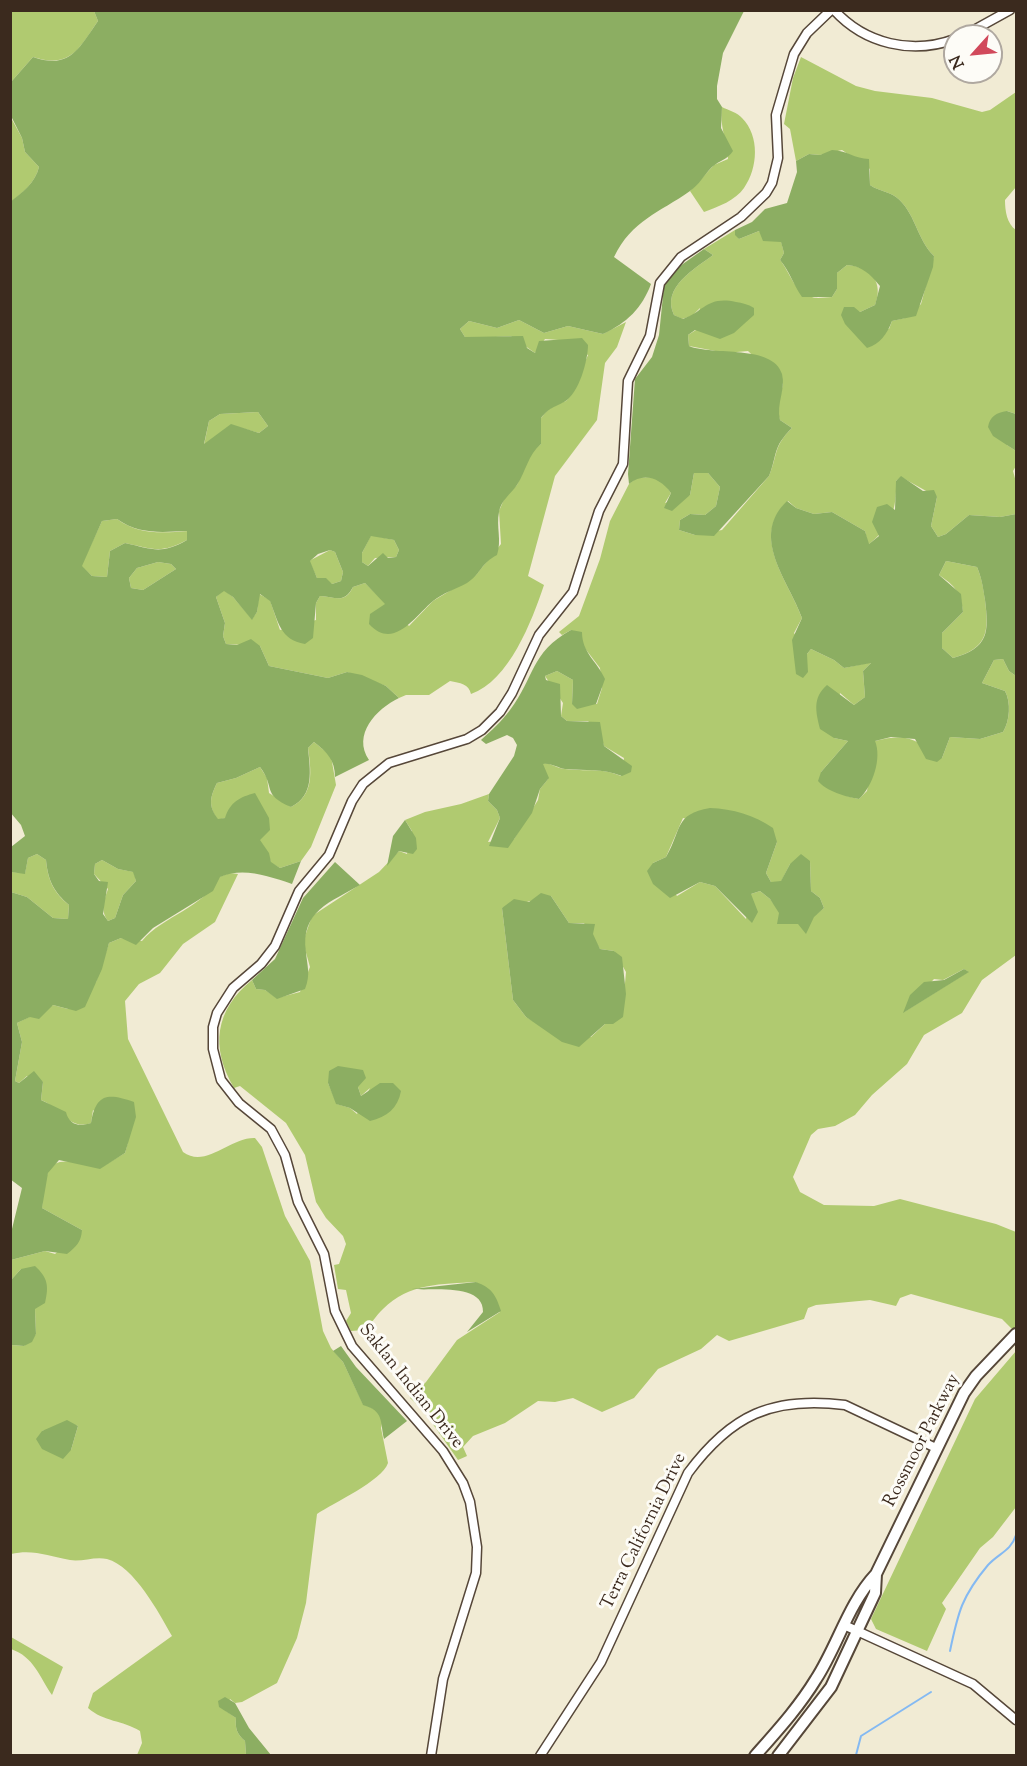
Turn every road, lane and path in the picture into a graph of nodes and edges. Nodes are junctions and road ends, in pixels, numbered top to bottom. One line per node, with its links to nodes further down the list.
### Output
1 (833, 10): 4 (street, Saklan Indian Drive); 11 (street, Saklan Indian Drive)
2 (1010, 10): 3 (street)
3 (985, 24)
4 (943, 42)
5 (1017, 1334): 6 (street, Rossmoor Parkway)
6 (936, 1448): 7 (street, Rossmoor Parkway); 12 (street, Terra California Drive)
7 (876, 1574): 8 (street, Rossmoor Parkway); 9 (street, Rossmoor Parkway)
8 (844, 1625): 9 (street); 13 (street, Rossmoor Parkway)
9 (857, 1631): 10 (street); 14 (street, Rossmoor Parkway)
10 (1017, 1720)
11 (431, 1755)
12 (540, 1755)
13 (755, 1755)
14 (778, 1755)

